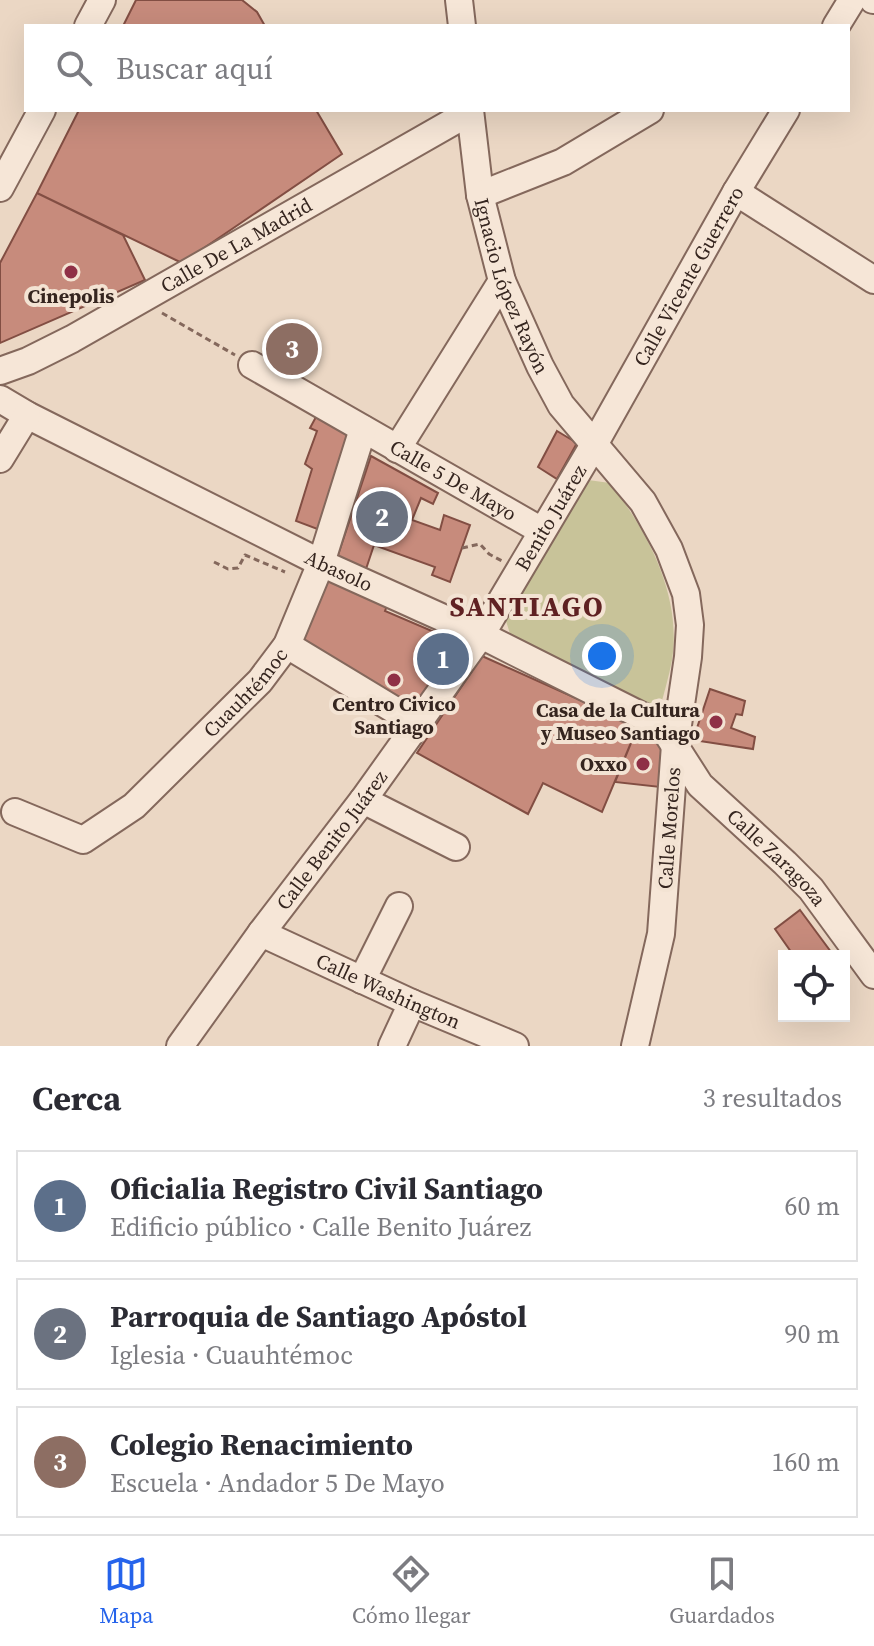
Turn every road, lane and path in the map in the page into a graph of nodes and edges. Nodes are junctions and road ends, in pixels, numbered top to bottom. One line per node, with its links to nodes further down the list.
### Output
1 (102, 0): 4 (street)
2 (459, 0): 5 (street)
3 (852, 0): 6 (street)
4 (89, 24)
5 (462, 24)
6 (837, 24)
7 (40, 112): 12 (street)
8 (468, 112): 18 (street, Calle De La Madrid)
9 (470, 112): 15 (street, Ignacio López Rayón)
10 (647, 112): 15 (street)
11 (785, 112): 14 (street, Calle Vicente Guerrero)
12 (9, 147): 13 (street)
13 (0, 188)
14 (736, 192): 16 (street); 24 (street, Calle Vicente Guerrero)
15 (480, 195): 17 (street, Ignacio López Rayón)
16 (874, 280)
17 (502, 281): 24 (street, Ignacio López Rayón); 25 (street)
18 (142, 301): 19 (path); 20 (street, Calle De La Madrid)
19 (252, 365): 23 (street, Calle 5 De Mayo)
20 (0, 371)
21 (0, 399): 22 (street, Abasolo)
22 (27, 415): 26 (street); 31 (street, Abasolo)
23 (363, 429): 25 (street, Calle 5 De Mayo); 31 (street, Cuauhtémoc)
24 (595, 443): 27 (street, Benito Juárez); 36 (street, Calle Morelos)
25 (397, 449): 27 (street, Calle 5 De Mayo)
26 (0, 459)
27 (542, 531): 33 (street, Benito Juárez)
28 (462, 548): 29 (path)
29 (489, 554)
30 (214, 562): 32 (path)
31 (321, 563): 33 (street, Abasolo); 34 (street, Cuauhtémoc)
32 (291, 574)
33 (481, 635): 35 (street, Calle Benito Juárez); 36 (street, Abasolo)
34 (287, 645): 35 (street); 38 (street, Cuauhtémoc)
35 (416, 723): 37 (street, Calle Benito Juárez)
36 (675, 745): 42 (street, Calle Zaragoza); 48 (street, Calle Morelos)
37 (363, 800): 39 (street); 41 (street, Calle Benito Juárez)
38 (15, 812)
39 (456, 847)
40 (399, 906): 43 (street)
41 (261, 933): 43 (street, Calle Washington); 45 (street, Calle Benito Juárez)
42 (874, 975)
43 (362, 980): 44 (street, Calle Washington)
44 (412, 1003): 46 (street); 47 (street, Calle Washington)
45 (180, 1046)
46 (392, 1046)
47 (515, 1046)
48 (635, 1046)

